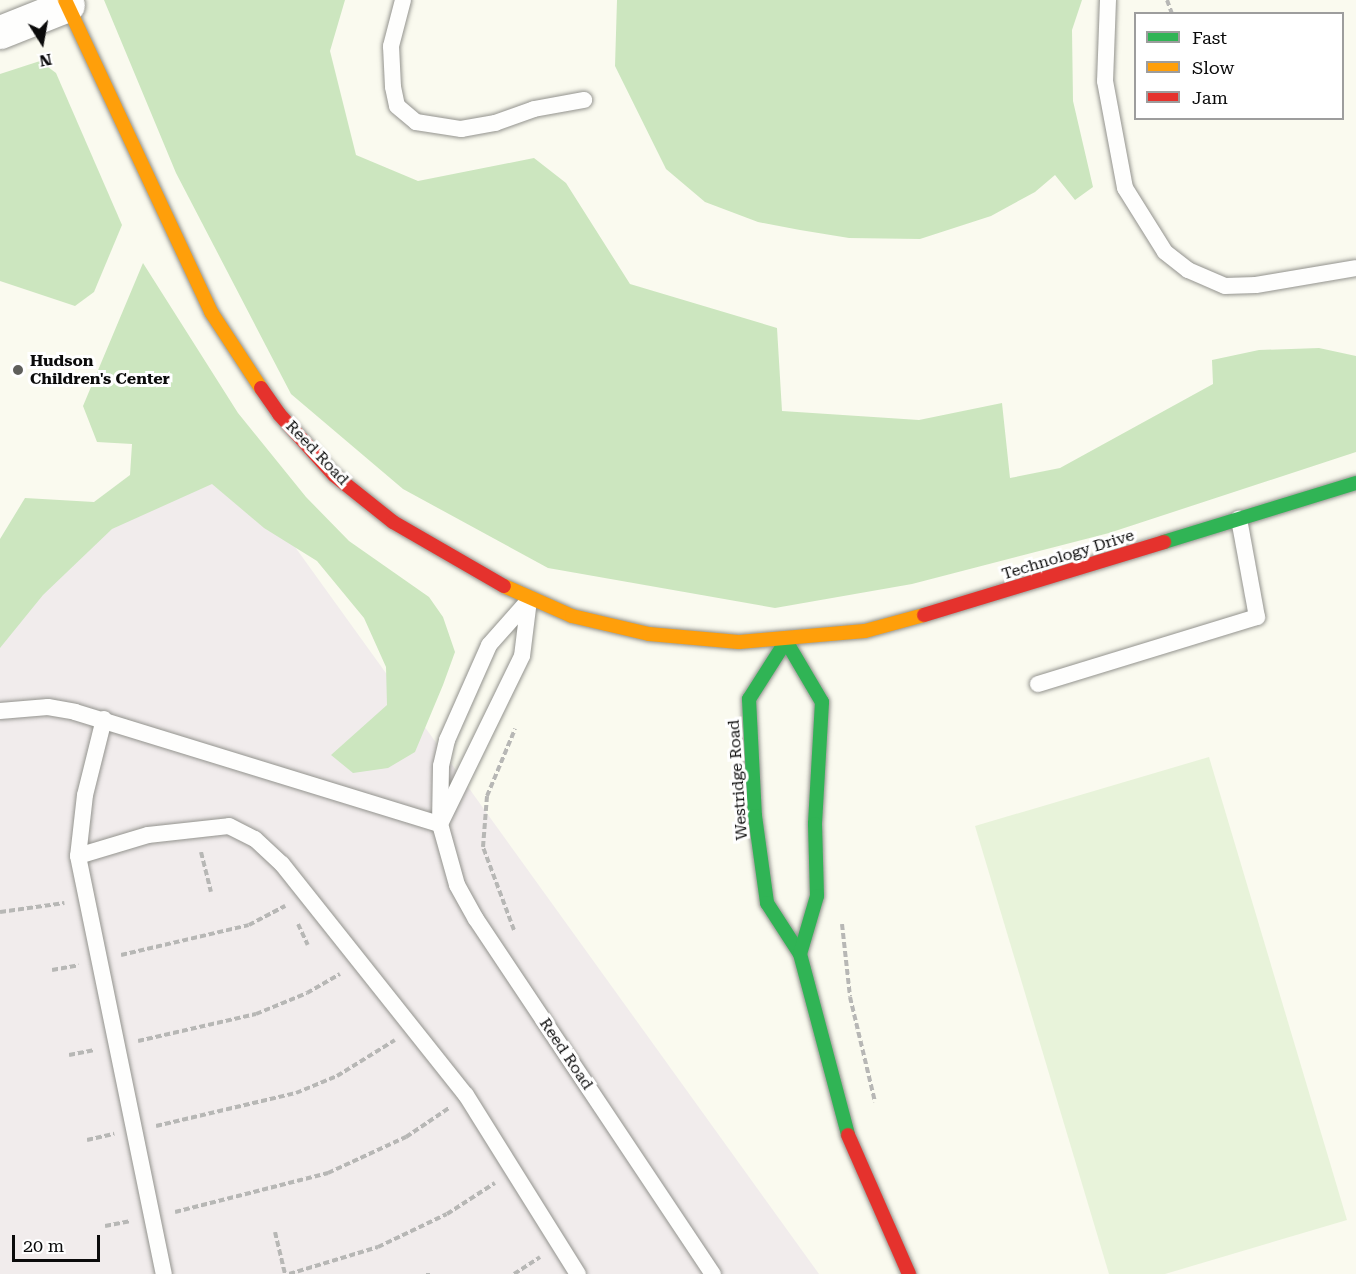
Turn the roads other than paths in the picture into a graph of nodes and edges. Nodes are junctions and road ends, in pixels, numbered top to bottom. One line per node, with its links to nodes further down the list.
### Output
1 (402, 0): 5 (lane)
2 (1108, 0): 6 (lane)
3 (66, 3): 4 (street); 9 (street, Reed Road)
4 (0, 32)
5 (584, 100)
6 (1356, 268)
7 (1356, 483): 8 (street, Technology Drive)
8 (1239, 519): 10 (street, Technology Drive); 11 (lane)
9 (529, 600): 10 (street, Reed Road); 14 (lane); 14 (lane, Reed Road)
10 (786, 641): 16 (street); 16 (street, Westridge Road)
11 (1038, 684)
12 (0, 711): 13 (lane)
13 (104, 720): 14 (lane); 15 (lane)
14 (440, 824): 19 (lane, Reed Road)
15 (78, 856): 17 (lane); 18 (lane)
16 (800, 954): 20 (street, Westridge Road)
17 (164, 1274)
18 (578, 1274)
19 (713, 1274)
20 (909, 1274)

